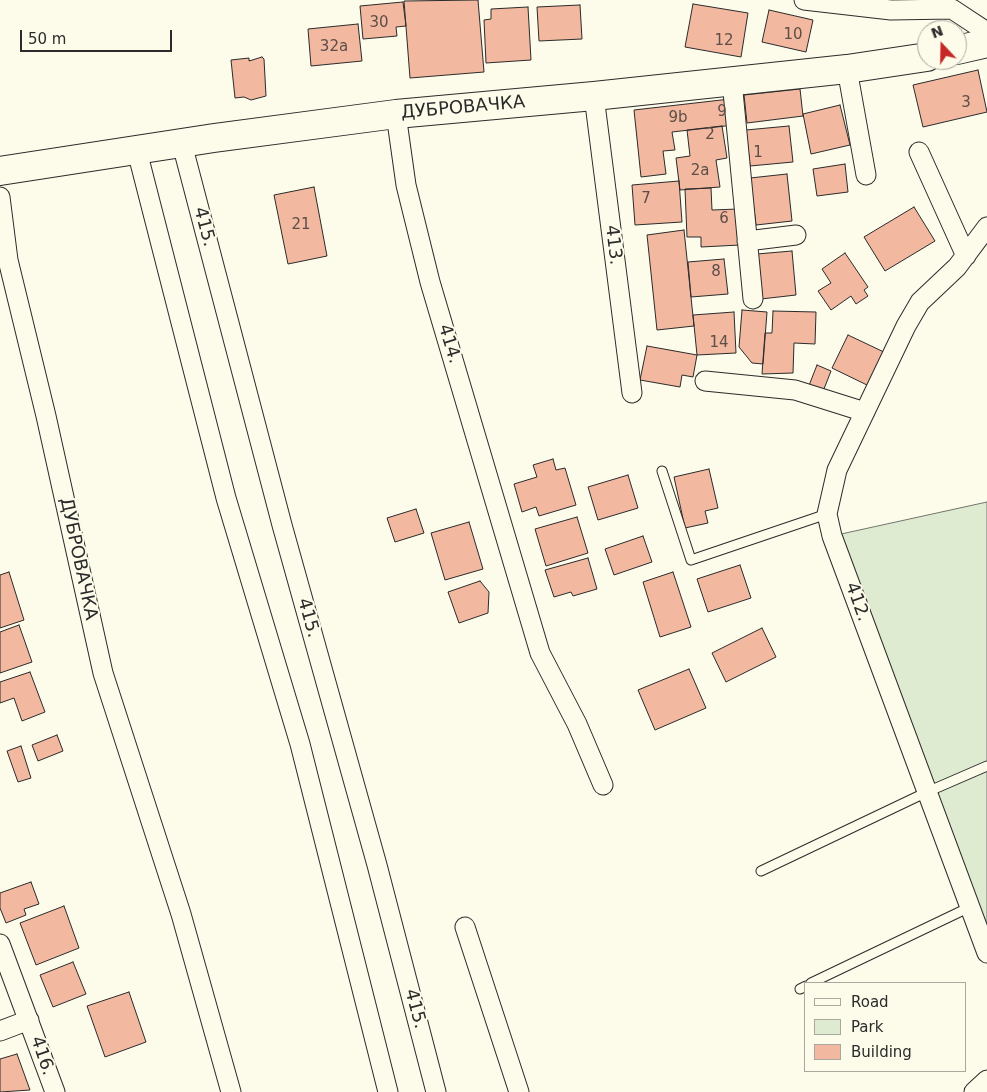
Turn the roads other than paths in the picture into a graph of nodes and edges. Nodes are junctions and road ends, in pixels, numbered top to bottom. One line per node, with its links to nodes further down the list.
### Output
1 (804, 0): 2 (street)
2 (987, 32)
3 (987, 43): 4 (main road)
4 (967, 48)
5 (917, 58): 6 (main road, ДУБРОВАЧКА)
6 (847, 69): 7 (main road, ДУБРОВАЧКА); 14 (street)
7 (732, 81): 8 (main road, ДУБРОВАЧКА); 18 (street)
8 (594, 96): 9 (main road, ДУБРОВАЧКА); 22 (street, 413.)
9 (396, 114): 10 (main road, ДУБРОВАЧКА); 27 (street, 414.)
10 (182, 144): 11 (main road, ДУБРОВАЧКА); 41 (street, 415.)
11 (137, 150): 13 (main road, ДУБРОВАЧКА); 40 (street)
12 (919, 152): 19 (street)
13 (0, 171)
14 (866, 175)
15 (0, 197): 39 (street, ДУБРОВАЧКА)
16 (987, 227): 19 (street, 412.)
17 (796, 235): 18 (street)
18 (747, 241): 20 (street)
19 (966, 256): 23 (street, 412.)
20 (753, 299)
21 (705, 381): 23 (street)
22 (632, 393)
23 (865, 412): 25 (street, 412.)
24 (662, 472): 25 (lane)
25 (827, 514): 28 (street, 412.)
26 (987, 766): 28 (lane)
27 (603, 785)
28 (927, 792): 29 (lane); 30 (street, 412.)
29 (761, 871)
30 (971, 907): 33 (street, 412.); 34 (lane)
31 (465, 927): 42 (street)
32 (0, 944): 35 (street, 416.)
33 (987, 953)
34 (814, 982)
35 (29, 1020): 36 (street, 416.); 38 (street, 416.)
36 (0, 1031)
37 (987, 1080): 43 (street)
38 (55, 1092)
39 (231, 1092)
40 (388, 1092)
41 (436, 1092)
42 (519, 1092)
43 (974, 1092)

